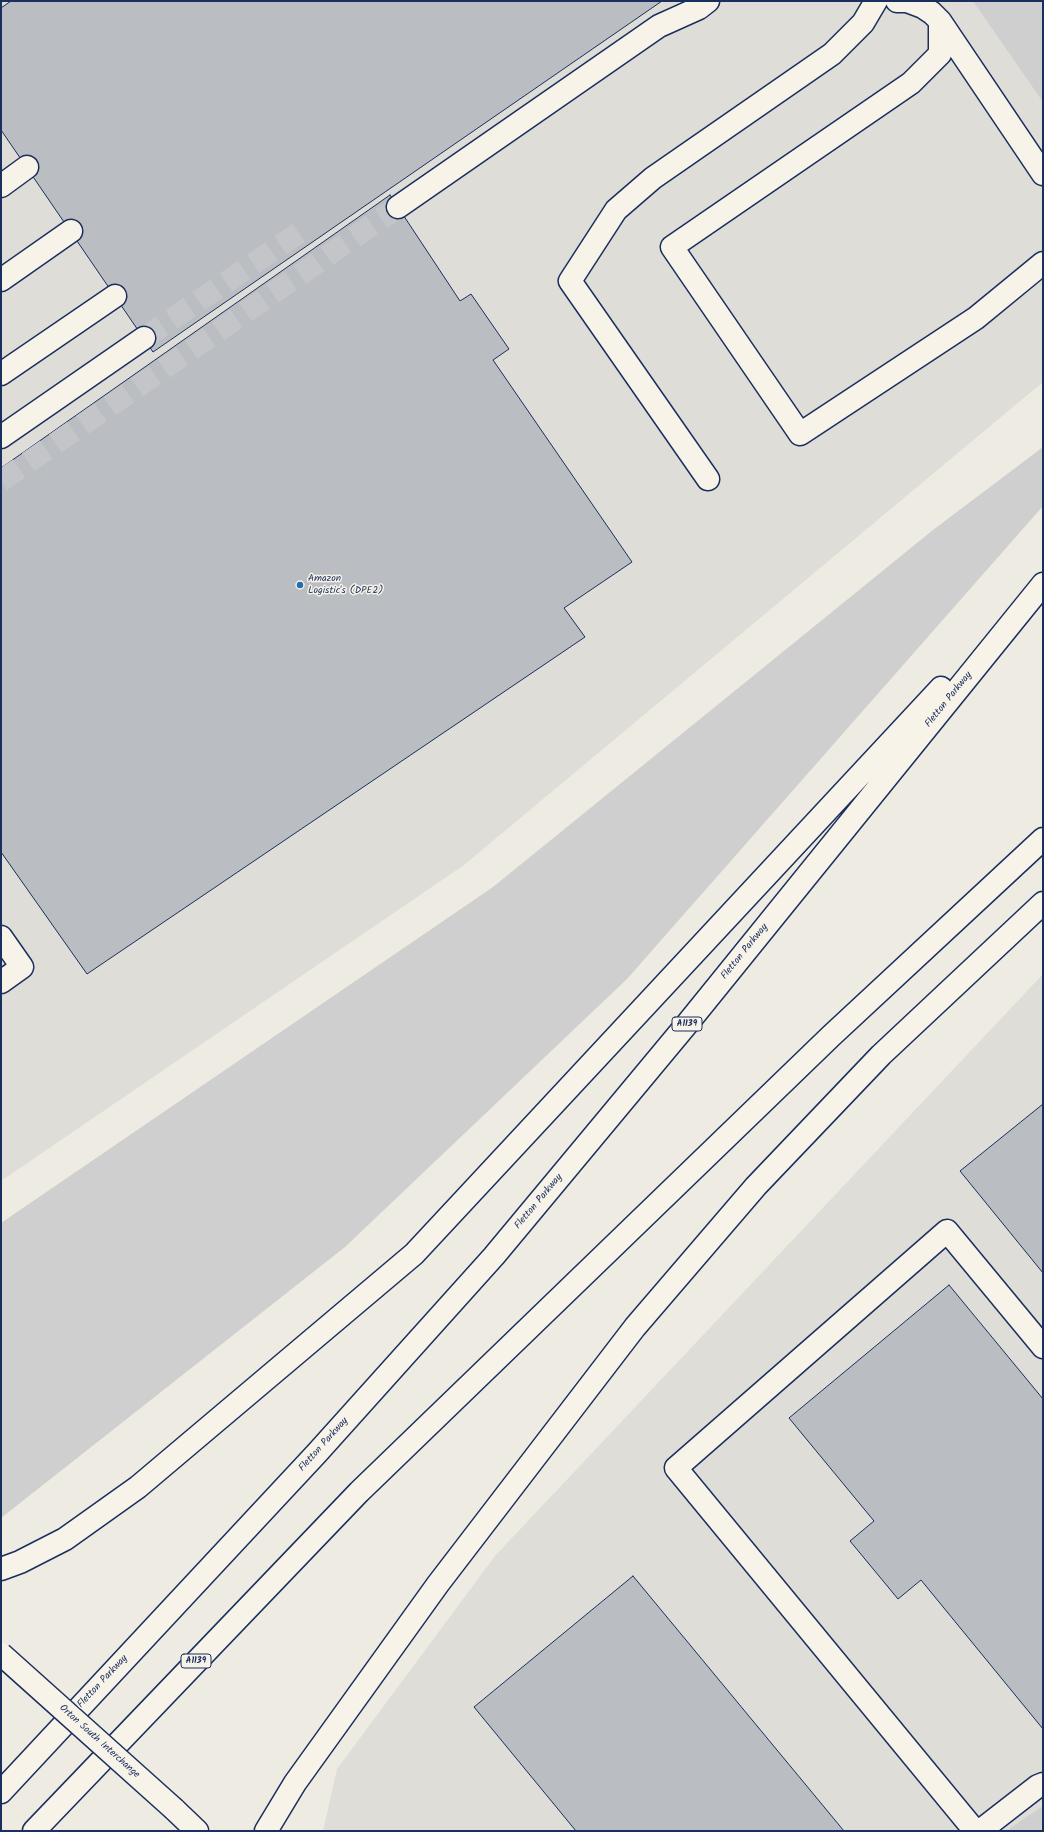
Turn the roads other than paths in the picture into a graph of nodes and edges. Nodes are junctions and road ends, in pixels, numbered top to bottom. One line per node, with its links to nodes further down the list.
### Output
1 (708, 1): 8 (main road)
2 (876, 1): 16 (main road)
3 (897, 1): 4 (main road)
4 (940, 21): 6 (main road); 10 (main road)
5 (27, 167): 7 (main road)
6 (1043, 174)
7 (1, 186)
8 (398, 207)
9 (71, 231): 11 (main road)
10 (1043, 263)
11 (1, 280)
12 (115, 296): 14 (main road)
13 (144, 338): 15 (main road)
14 (1, 374)
15 (1, 437)
16 (708, 480)
17 (1043, 579): 24 (main road)
18 (1043, 584): 27 (main road, Fletton Parkway / A1139)
19 (1043, 839): 28 (main road, A1139)
20 (1043, 903): 30 (main road)
21 (1, 937): 22 (main road)
22 (1, 982)
23 (1043, 1347): 31 (main road)
24 (1, 1569)
25 (1, 1654): 29 (main road, Orton South Interchange, bridge)
26 (1043, 1784): 32 (main road)
27 (1, 1792)
28 (34, 1831)
29 (197, 1831)
30 (266, 1831)
31 (975, 1831)
32 (980, 1831)

